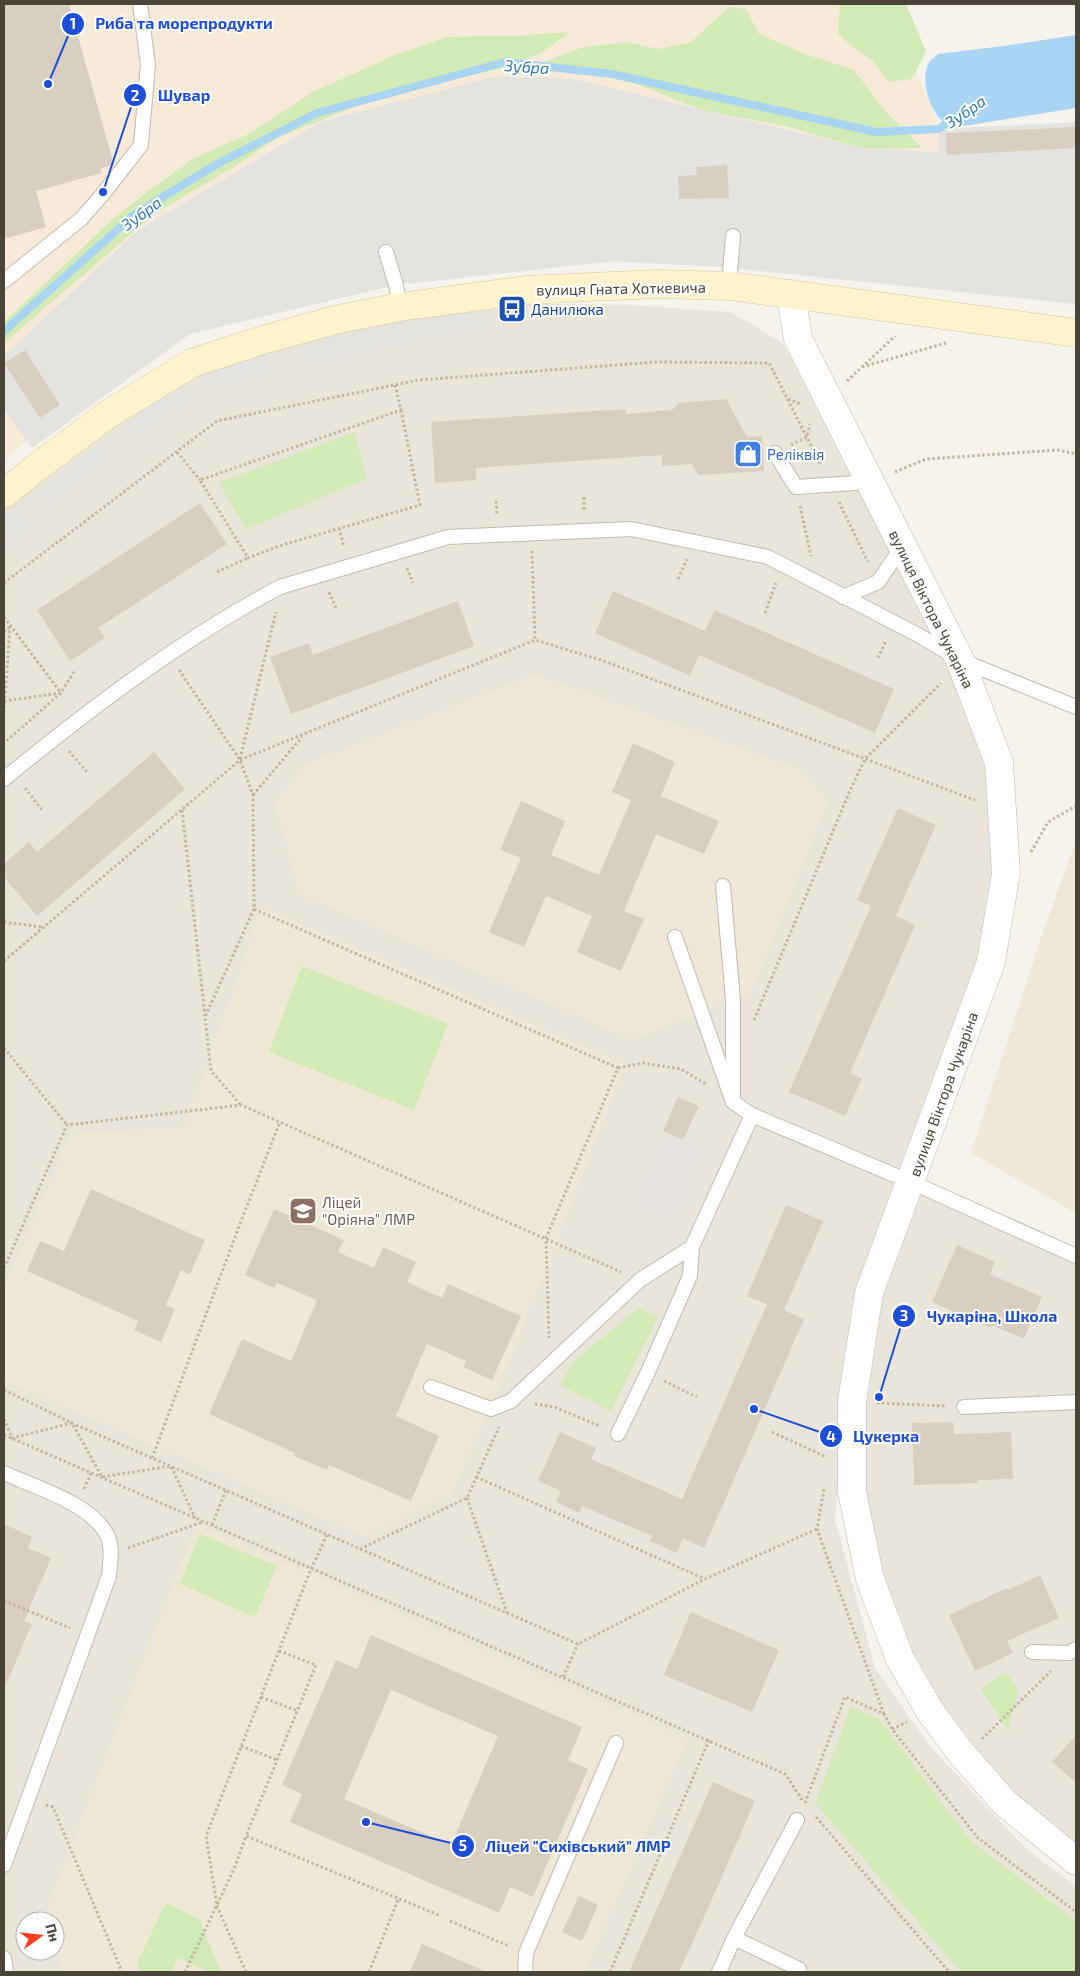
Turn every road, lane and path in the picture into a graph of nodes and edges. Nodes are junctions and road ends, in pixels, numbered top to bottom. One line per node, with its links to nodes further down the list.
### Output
1 (140, 4): 4 (lane)
2 (733, 236): 5 (lane)
3 (386, 252): 7 (lane)
4 (4, 281)
5 (729, 286): 6 (street, вулиця Гната Хоткевича); 7 (street, вулиця Гната Хоткевича)
6 (791, 294): 8 (street, вулиця Гната Хоткевича); 23 (street, вулиця Віктора Чукаріна)
7 (400, 307): 25 (street, вулиця Гната Хоткевича)
8 (1076, 332)
9 (897, 334): 12 (path)
10 (955, 340): 12 (path)
11 (769, 363): 13 (path)
12 (862, 367): 14 (path)
13 (396, 385): 17 (path); 19 (path)
14 (842, 385)
15 (788, 398): 16 (path)
16 (805, 406)
17 (401, 410): 22 (path); 30 (path)
18 (812, 418): 20 (path)
19 (177, 451): 22 (path); 41 (path)
20 (775, 453): 24 (lane)
21 (1076, 454): 23 (path)
22 (200, 480): 35 (path)
23 (870, 482): 24 (lane); 32 (street, вулиця Віктора Чукаріна)
24 (796, 487): 36 (path)
25 (4, 494)
26 (584, 497): 28 (path)
27 (496, 501): 29 (path)
28 (584, 517)
29 (497, 521)
30 (339, 528): 33 (path); 35 (path)
31 (532, 546): 52 (path)
32 (902, 547): 44 (lane); 54 (street, вулиця Віктора Чукаріна)
33 (346, 552)
34 (689, 555): 40 (path)
35 (248, 558): 38 (path)
36 (806, 559)
37 (405, 562): 42 (path)
38 (217, 572)
39 (778, 578): 47 (path)
40 (678, 579)
41 (4, 583)
42 (413, 583)
43 (326, 586): 45 (path)
44 (843, 597): 54 (lane); 68 (lane)
45 (336, 608)
46 (277, 609): 66 (path)
47 (765, 613)
48 (4, 617): 49 (path)
49 (10, 626): 50 (path); 58 (path); 59 (path)
50 (4, 632)
51 (888, 635): 53 (path)
52 (534, 640): 62 (path); 65 (path)
53 (878, 658)
54 (960, 660): 60 (lane); 91 (street, вулиця Віктора Чукаріна)
55 (175, 666): 66 (path)
56 (75, 670): 58 (path)
57 (942, 683): 65 (path)
58 (61, 693): 59 (path); 63 (path)
59 (4, 701): 61 (path)
60 (1076, 707)
61 (4, 713)
62 (304, 735): 66 (path); 70 (path)
63 (4, 743)
64 (67, 749): 67 (path)
65 (865, 759): 71 (path); 83 (path)
66 (240, 760): 70 (path); 74 (path)
67 (87, 772)
68 (4, 780)
69 (23, 785): 73 (path)
70 (253, 796): 77 (path)
71 (982, 803)
72 (1076, 806): 75 (path)
73 (42, 810)
74 (182, 810): 79 (path); 82 (path)
75 (1029, 857)
76 (723, 886): 83 (lane)
77 (254, 909): 82 (path); 85 (path)
78 (4, 922): 79 (path)
79 (43, 928): 81 (path)
80 (675, 937): 86 (lane)
81 (4, 961)
82 (205, 1017): 87 (path)
83 (733, 1040): 86 (lane)
84 (4, 1048): 90 (path)
85 (618, 1068): 86 (path); 92 (path)
86 (733, 1102): 88 (lane)
87 (242, 1105): 89 (path); 90 (path)
88 (752, 1115): 91 (lane); 93 (lane)
89 (280, 1122): 92 (path); 112 (path)
90 (67, 1125): 95 (path)
91 (911, 1182): 94 (lane); 148 (street, вулиця Віктора Чукаріна)
92 (546, 1238): 96 (path); 97 (path)
93 (692, 1247): 96 (lane); 98 (lane)
94 (1076, 1256)
95 (4, 1268)
96 (640, 1280): 97 (lane)
97 (550, 1364): 102 (lane)
98 (647, 1374): 101 (path); 109 (lane)
99 (431, 1387): 102 (lane)
100 (4, 1390): 107 (path)
101 (697, 1397)
102 (511, 1401): 109 (path); 117 (path)
103 (1076, 1402): 105 (lane)
104 (869, 1403): 105 (path)
105 (964, 1407)
106 (4, 1419): 111 (path)
107 (72, 1423): 111 (path); 112 (path); 116 (path)
108 (772, 1432): 113 (path)
109 (618, 1434)
110 (4, 1435): 111 (path)
111 (12, 1438): 116 (path)
112 (152, 1458): 114 (path)
113 (829, 1458)
114 (171, 1466): 116 (path); 118 (path); 120 (path)
115 (4, 1473): 126 (lane)
116 (102, 1477): 120 (path)
117 (476, 1477): 119 (path); 128 (path)
118 (226, 1490): 122 (path); 124 (path)
119 (467, 1498): 125 (path); 130 (path)
120 (195, 1518): 121 (path)
121 (204, 1522): 122 (path); 126 (path)
122 (212, 1525): 127 (path)
123 (817, 1529): 128 (path)
124 (327, 1535): 125 (path); 127 (path)
125 (360, 1549): 130 (path)
126 (111, 1554): 131 (lane)
127 (311, 1569): 133 (path); 136 (path)
128 (706, 1579): 132 (path)
129 (4, 1601): 131 (path)
130 (507, 1613): 132 (path)
131 (88, 1635): 149 (lane)
132 (578, 1644): 136 (path)
133 (279, 1650): 137 (path); 138 (path)
134 (1072, 1651): 135 (lane); 141 (path)
135 (1032, 1652)
136 (563, 1677): 139 (path)
137 (261, 1697): 138 (path); 142 (path)
138 (298, 1711): 143 (path)
139 (709, 1740): 152 (path); 165 (path)
140 (616, 1743): 156 (lane)
141 (977, 1744)
142 (241, 1746): 143 (path); 151 (path)
143 (277, 1760): 147 (path)
144 (53, 1807): 160 (path)
145 (811, 1811): 167 (path)
146 (797, 1820): 155 (lane)
147 (246, 1836): 150 (path); 151 (path)
148 (1076, 1861)
149 (4, 1865)
150 (398, 1900): 153 (path); 163 (path)
151 (217, 1906): 161 (path); 162 (path)
152 (1076, 1912)
153 (441, 1916)
154 (450, 1921): 156 (path)
155 (734, 1938): 158 (lane); 166 (lane)
156 (526, 1953): 164 (lane)
157 (4, 1958): 159 (lane)
158 (801, 1971)
159 (6, 1972)
160 (122, 1972)
161 (184, 1972)
162 (246, 1972)
163 (369, 1972)
164 (525, 1972)
165 (610, 1972)
166 (719, 1972)
167 (949, 1972)

